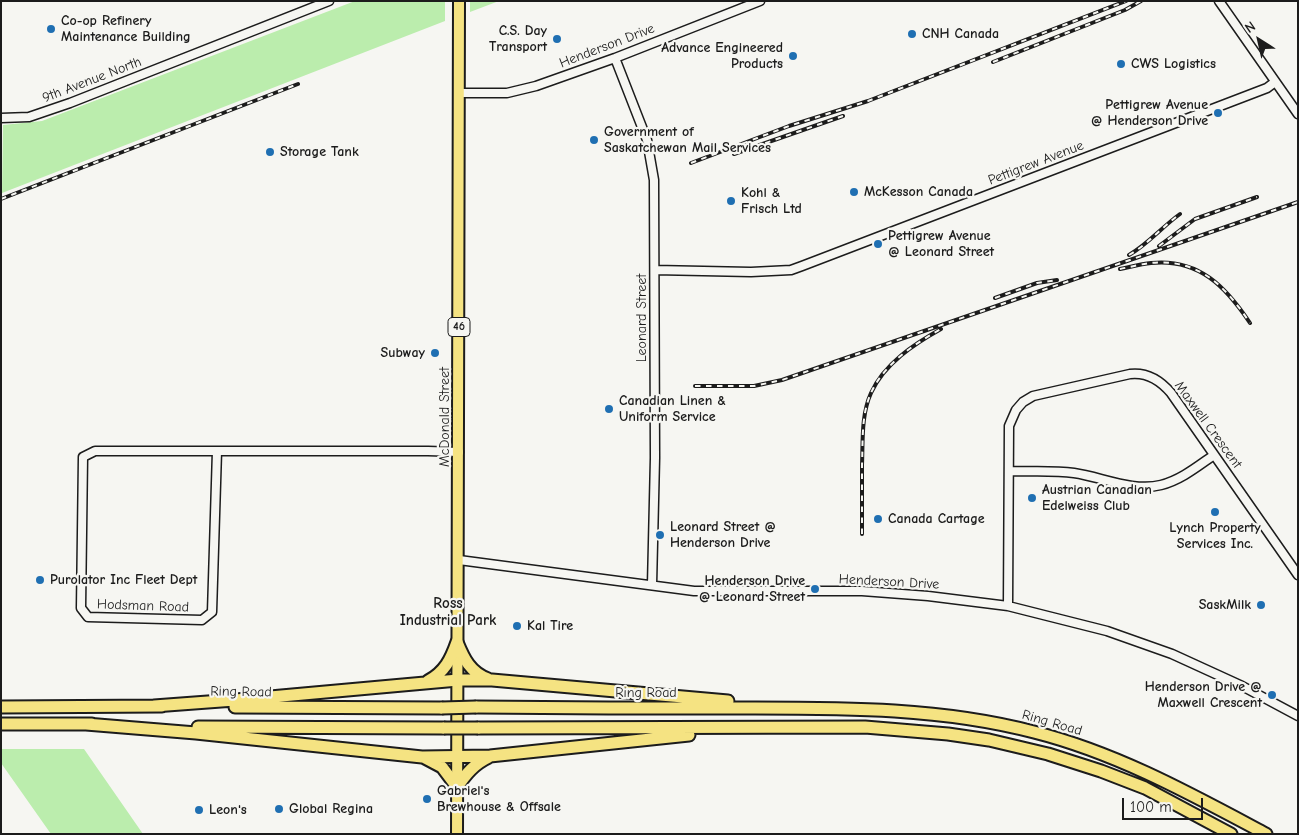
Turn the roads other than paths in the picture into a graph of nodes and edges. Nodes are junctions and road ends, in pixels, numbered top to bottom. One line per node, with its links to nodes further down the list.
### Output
1 (329, 1): 9 (street, 9th Avenue North)
2 (459, 1): 7 (main road, McDonald Street / 46)
3 (760, 1): 5 (street, Henderson Drive)
4 (1218, 1): 6 (street)
5 (615, 58): 7 (street, Henderson Drive); 10 (street, Leonard Street)
6 (1275, 82): 8 (street); 10 (street, Pettigrew Avenue)
7 (459, 93): 12 (main road, McDonald Street / 46)
8 (1298, 114)
9 (1, 118)
10 (655, 270): 17 (street, Leonard Street)
11 (216, 451): 11 (street, Hodsman Road); 12 (street, Hodsman Road)
12 (459, 452): 15 (main road, McDonald Street / 46)
13 (1214, 454): 14 (street); 14 (street, Maxwell Crescent); 16 (street, Maxwell Crescent)
14 (1009, 471): 18 (street, Maxwell Crescent)
15 (459, 560): 17 (street, Henderson Drive); 19 (main road, McDonald Street / 46)
16 (1298, 575)
17 (652, 585): 18 (street, Henderson Drive)
18 (1008, 606): 26 (street, Henderson Drive)
19 (457, 642): 20 (main road, McDonald Street / 46); 21 (highway); 22 (highway)
20 (458, 680): 21 (highway); 22 (highway); 30 (main road, McDonald Street / 46)
21 (492, 680): 25 (highway)
22 (425, 682): 23 (highway)
23 (154, 706): 24 (highway, Ring Road); 25 (highway, Ring Road, bridge)
24 (1, 707)
25 (837, 708): 36 (highway, Ring Road)
26 (1297, 714)
27 (1, 724): 28 (highway)
28 (86, 724): 29 (highway, bridge); 32 (highway)
29 (769, 728): 31 (highway); 35 (highway)
30 (457, 756): 31 (highway); 32 (highway); 33 (main road, McDonald Street)
31 (490, 756): 33 (highway)
32 (422, 757): 33 (highway)
33 (457, 787): 34 (main road, McDonald Street)
34 (457, 834)
35 (1232, 834)
36 (1266, 834)

